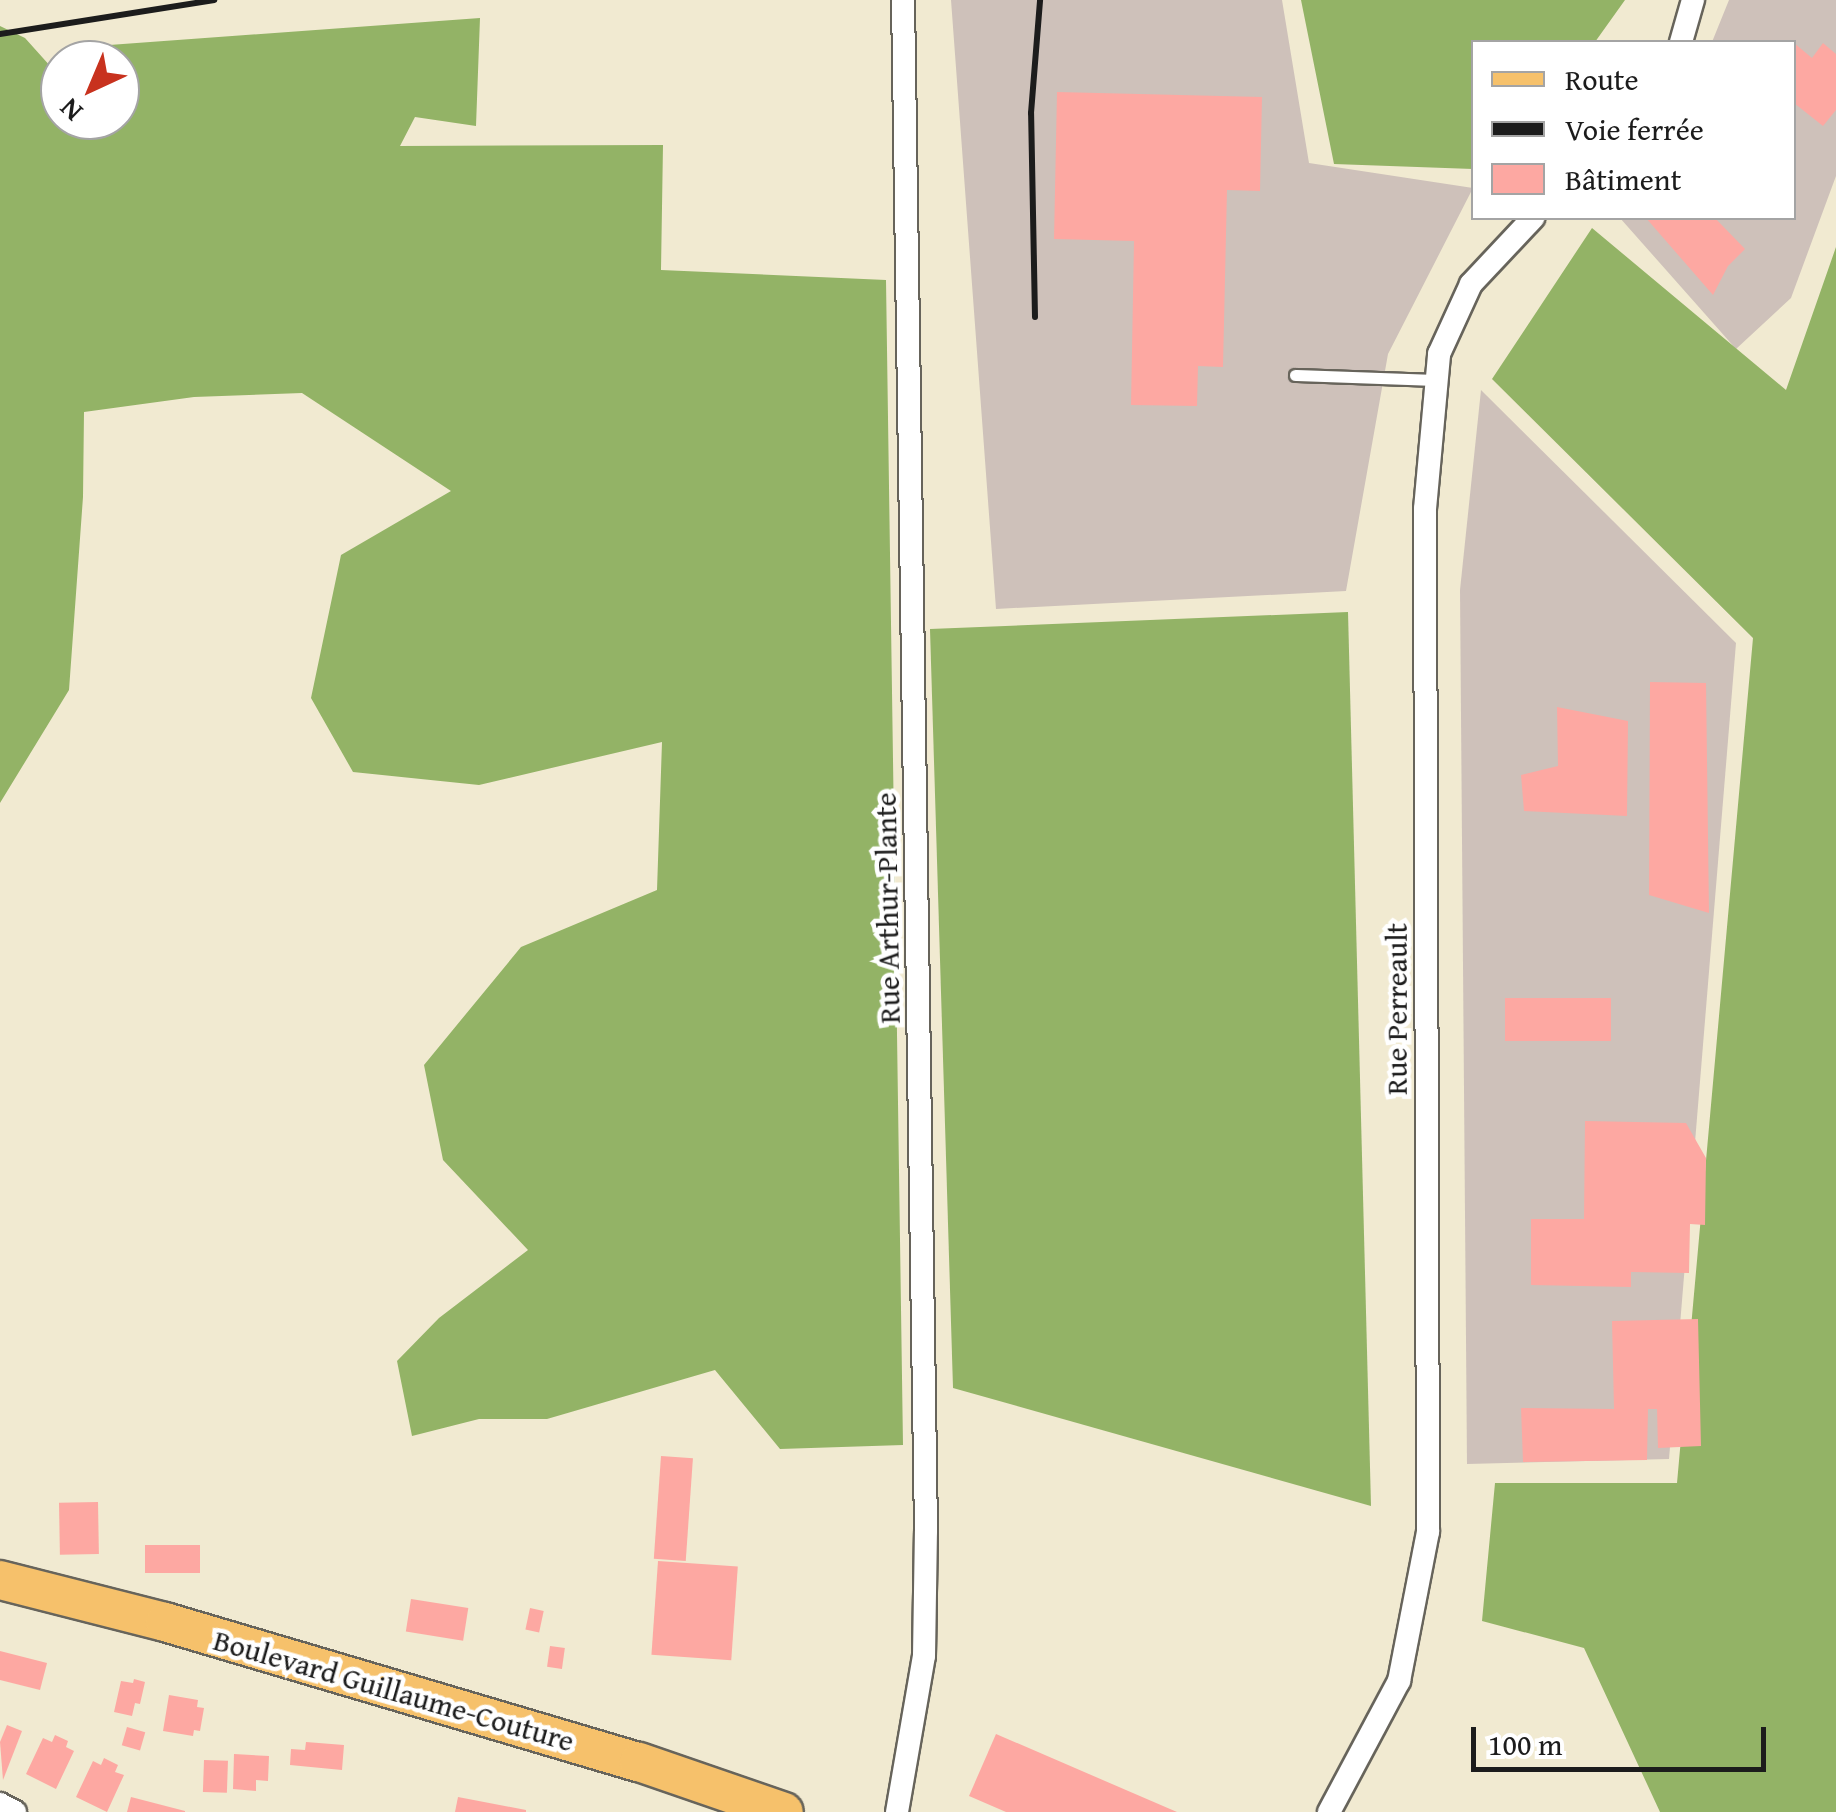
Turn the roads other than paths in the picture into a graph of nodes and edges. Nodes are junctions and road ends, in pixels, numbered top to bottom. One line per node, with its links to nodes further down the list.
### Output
1 (904, 0): 11 (street, Rue Arthur-Plante)
2 (1693, 0): 3 (street)
3 (1681, 40)
4 (1531, 220): 6 (street, Rue Perreault)
5 (1296, 375): 6 (lane)
6 (1437, 380): 12 (street, Rue Perreault)
7 (0, 1580): 10 (main road, Boulevard Guillaume-Couture)
8 (0, 1804): 9 (street)
9 (15, 1812)
10 (784, 1812)
11 (897, 1812)
12 (1328, 1812)

